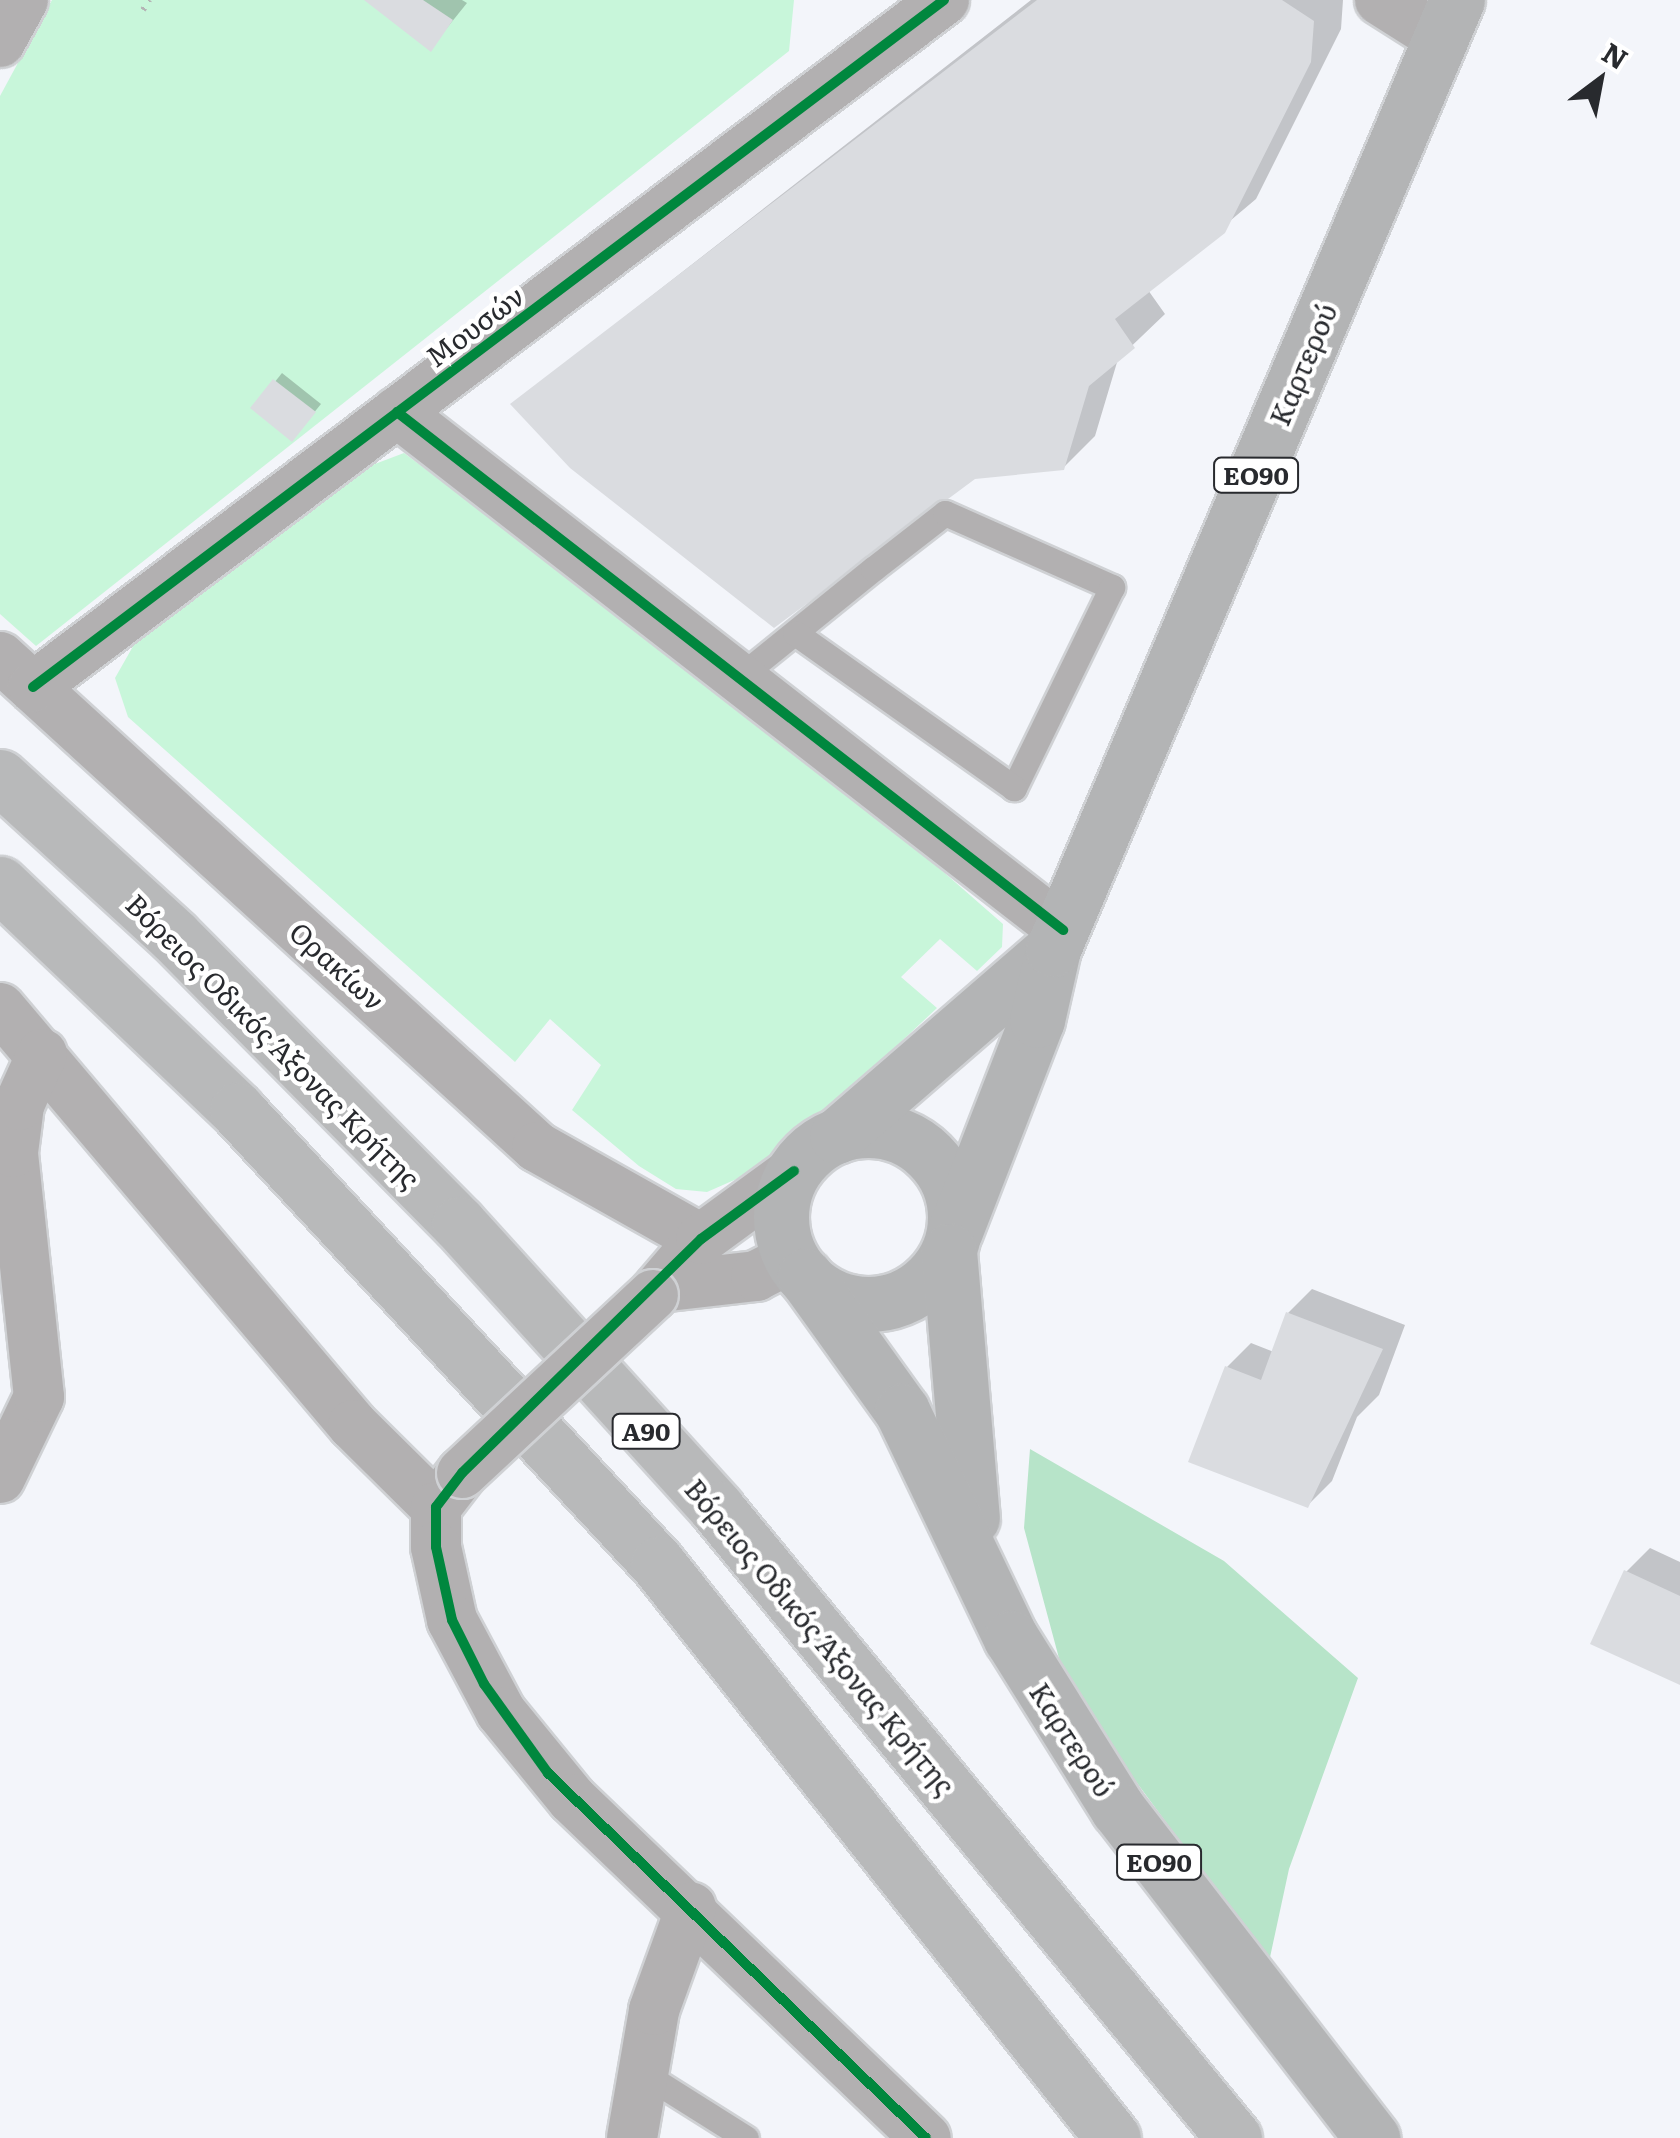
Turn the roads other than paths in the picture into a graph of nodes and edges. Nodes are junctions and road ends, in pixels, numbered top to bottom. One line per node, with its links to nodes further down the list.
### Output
1 (22, 0): 5 (street)
2 (944, 0): 6 (street, Μουσών)
3 (1380, 0): 4 (street)
4 (1449, 19): 12 (main road, Καρτερού / ΕΟ90)
5 (0, 42)
6 (398, 412): 8 (street, Μουσών); 9 (street)
7 (795, 633): 7 (lane); 9 (lane)
8 (16, 672): 17 (street, Ορακίων)
9 (738, 679): 12 (street)
10 (0, 776): 30 (highway, Βόρειος Οδικός Άξονας Κρήτης / Α90)
11 (0, 884): 29 (highway)
12 (1058, 939): 15 (main road, Καρτερού / ΕΟ90); 18 (main road, Καρτερού / ΕΟ90)
13 (0, 1008): 14 (street)
14 (42, 1054): 21 (street); 22 (street)
15 (837, 1136): 16 (main road, ΕΟ90); 18 (main road, ΕΟ90)
16 (794, 1171): 17 (street); 19 (main road, ΕΟ90)
17 (701, 1240): 20 (street)
18 (952, 1241): 19 (main road, ΕΟ90); 23 (main road, Καρτερού / ΕΟ90)
19 (798, 1267): 20 (street); 23 (main road, Καρτερού / ΕΟ90)
20 (657, 1291): 22 (street, bridge)
21 (0, 1478)
22 (448, 1490): 24 (street)
23 (976, 1566): 31 (main road, Καρτερού / ΕΟ90)
24 (691, 1908): 25 (street); 28 (street)
25 (640, 2072): 26 (street); 27 (lane)
26 (632, 2138)
27 (746, 2138)
28 (926, 2138)
29 (1114, 2138)
30 (1234, 2138)
31 (1372, 2138)

